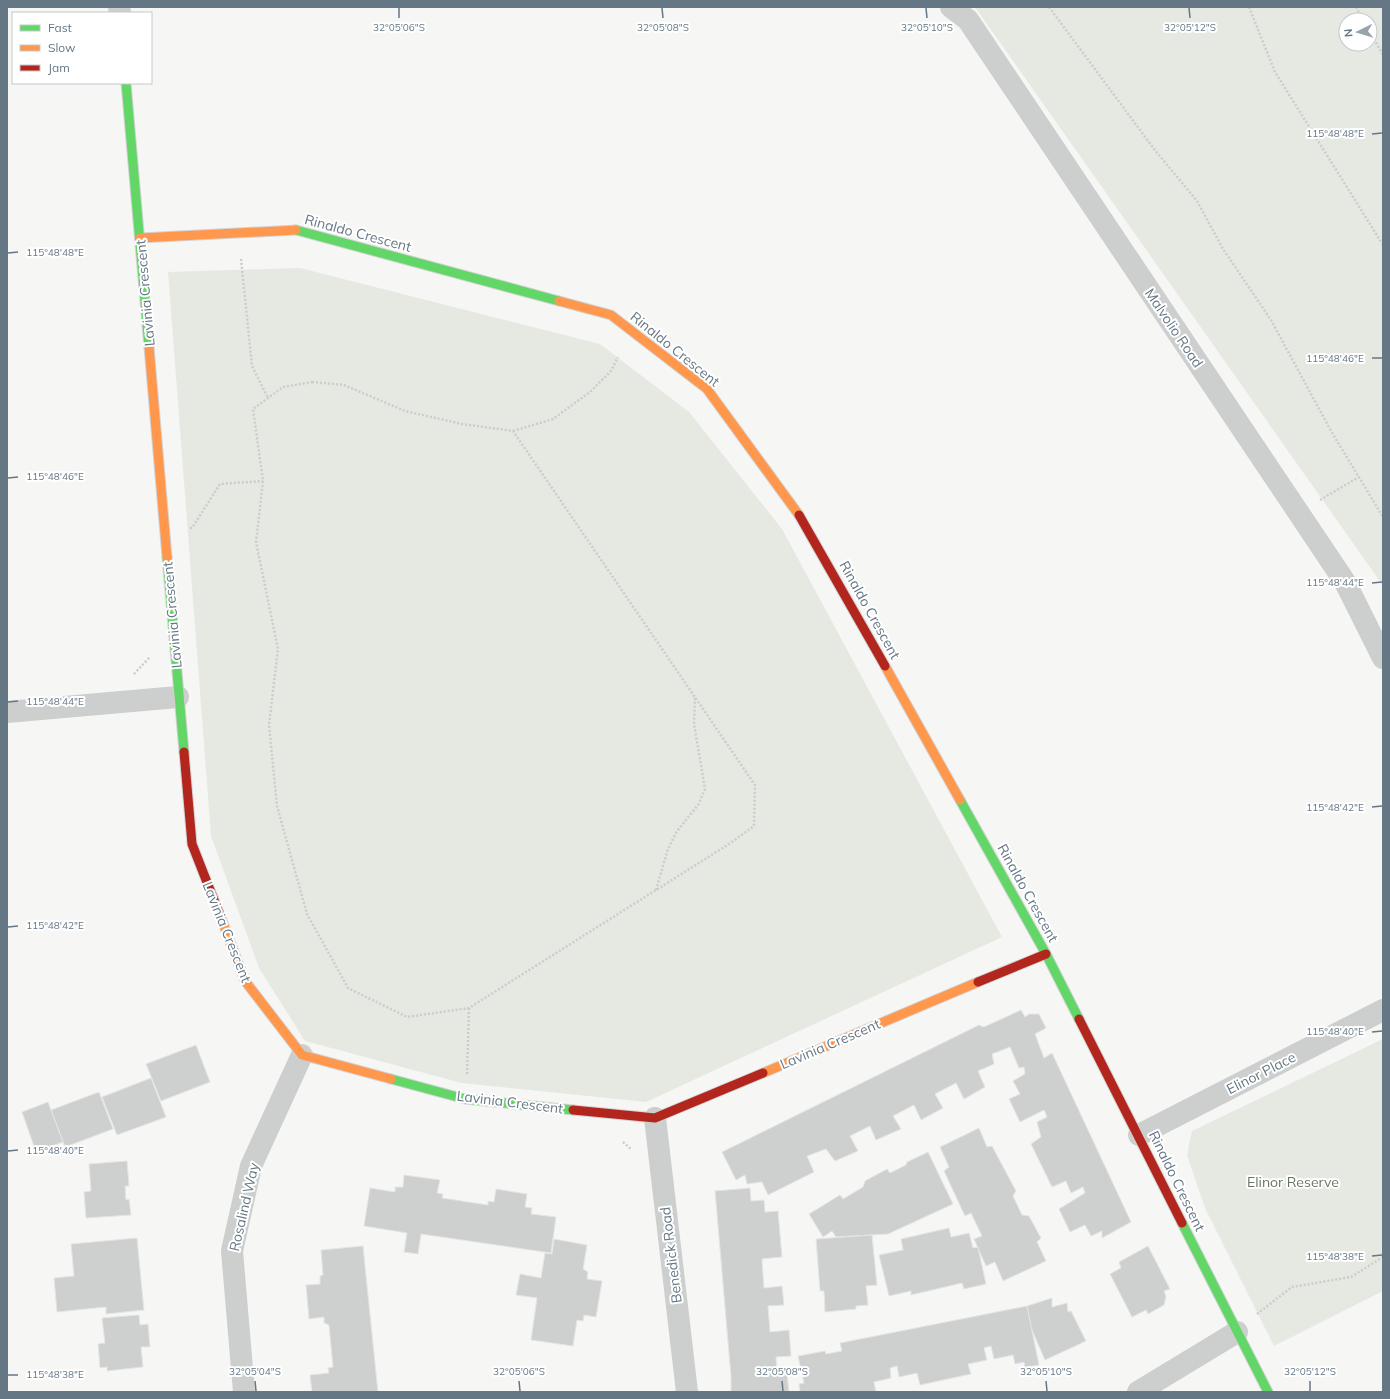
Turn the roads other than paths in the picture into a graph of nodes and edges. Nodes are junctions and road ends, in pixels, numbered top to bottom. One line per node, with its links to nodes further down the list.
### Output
1 (951, 7): 4 (street, Malvolio Road)
2 (126, 84): 3 (street, Lavinia Crescent)
3 (140, 238): 5 (street, Lavinia Crescent); 7 (street, Rinaldo Crescent)
4 (1383, 658)
5 (178, 697): 6 (street); 9 (street, Lavinia Crescent)
6 (7, 712)
7 (1046, 954): 10 (street, Lavinia Crescent); 11 (street, Rinaldo Crescent)
8 (1383, 1010): 11 (street, Elinor Place)
9 (302, 1055): 10 (street, Lavinia Crescent); 13 (street, Rosalind Way)
10 (655, 1118): 14 (street, Benedick Road)
11 (1139, 1135): 12 (street, Rinaldo Crescent)
12 (1237, 1332): 15 (street); 16 (street, Rinaldo Crescent)
13 (244, 1392)
14 (687, 1392)
15 (1138, 1392)
16 (1268, 1392)

